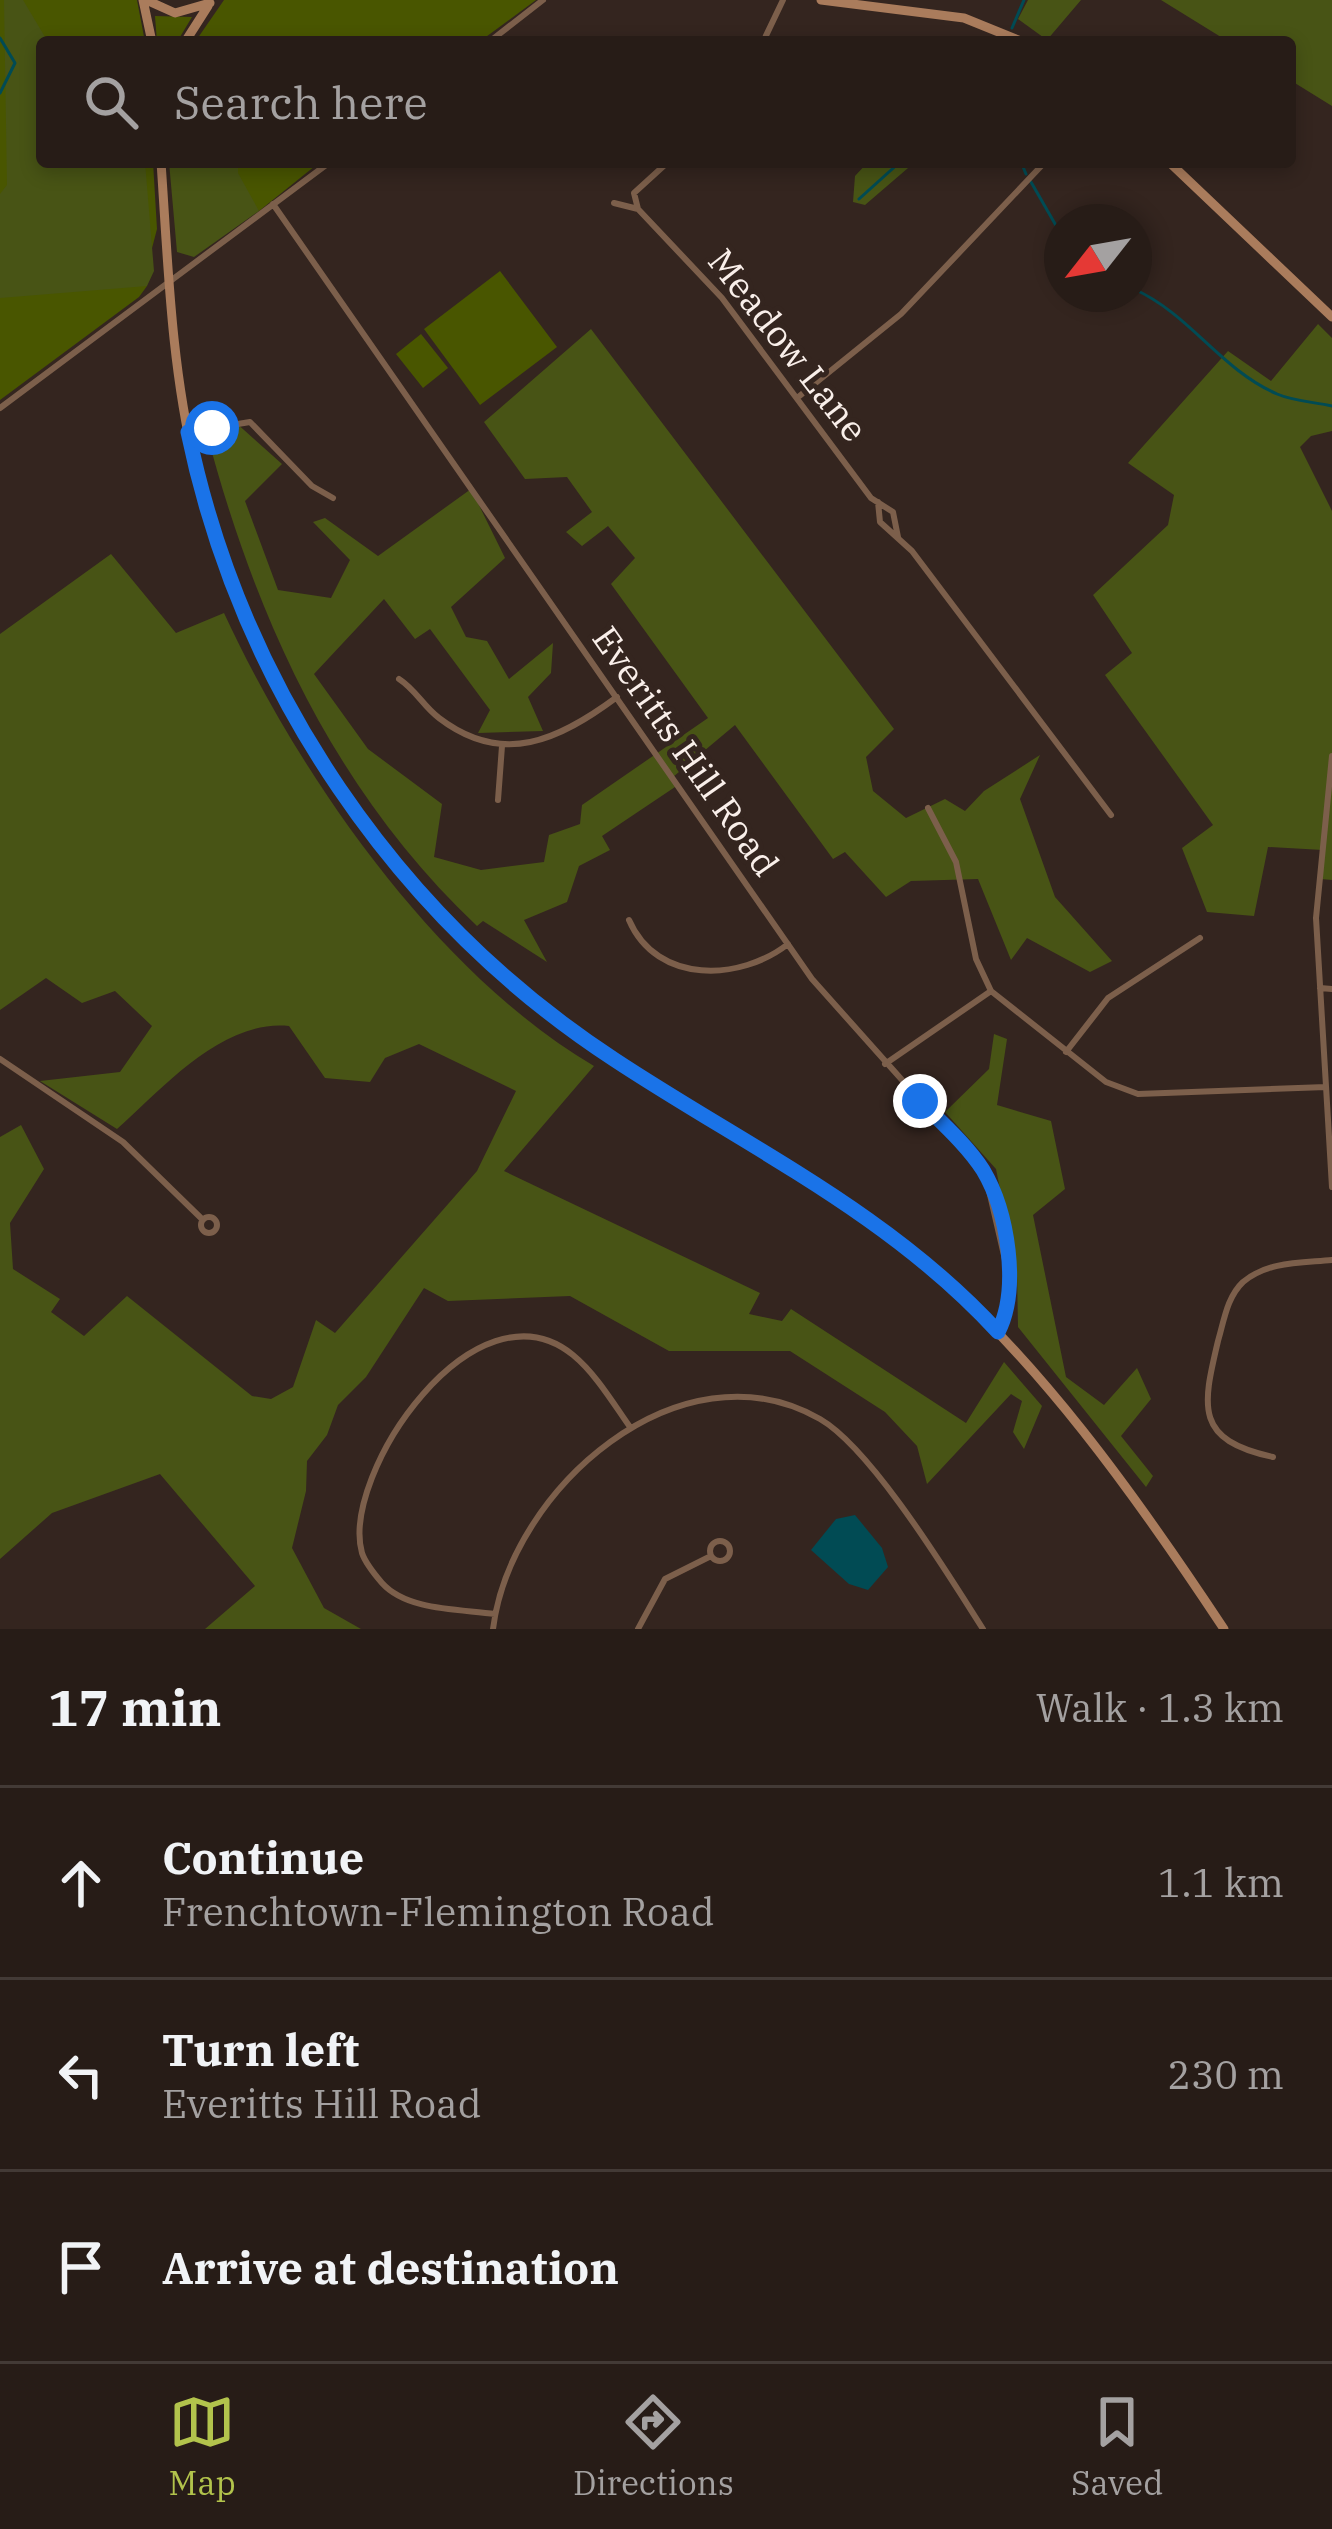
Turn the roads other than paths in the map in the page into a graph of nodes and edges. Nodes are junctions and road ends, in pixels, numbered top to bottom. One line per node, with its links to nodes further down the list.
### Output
1 (144, 0): 6 (main road); 8 (main road)
2 (544, 0): 10 (street)
3 (783, 0): 11 (street)
4 (821, 0): 7 (main road)
5 (934, 0): 7 (street)
6 (212, 2): 9 (main road)
7 (932, 14): 12 (main road)
8 (151, 36)
9 (188, 36)
10 (497, 36)
11 (766, 36)
12 (1011, 36)
13 (161, 168): 21 (main road)
14 (322, 168): 19 (street)
15 (661, 168): 20 (street)
16 (1039, 168): 23 (street)
17 (1175, 168): 22 (main road)
18 (614, 203): 20 (street)
19 (273, 204): 21 (street); 30 (street, Everitts Hill Road)
20 (638, 209): 23 (street, Meadow Lane)
21 (170, 281): 24 (street); 25 (main road)
22 (1332, 317)
23 (796, 398): 27 (street, Meadow Lane)
24 (0, 408)
25 (188, 432): 26 (street); 49 (main road)
26 (333, 498)
27 (878, 502): 28 (street, Meadow Lane); 28 (street, Meadow Lane)
28 (898, 536): 35 (street, Meadow Lane)
29 (399, 679): 31 (street)
30 (616, 697): 31 (street); 38 (street, Everitts Hill Road)
31 (502, 746): 33 (street)
32 (1332, 756): 39 (street)
33 (498, 800)
34 (928, 808): 41 (street)
35 (1111, 815)
36 (629, 920): 38 (street)
37 (1200, 938): 42 (street)
38 (788, 944): 44 (street, Everitts Hill Road)
39 (1320, 988): 40 (street); 45 (street)
40 (1332, 989)
41 (991, 991): 42 (street); 44 (street)
42 (1066, 1052): 45 (street)
43 (0, 1059): 47 (street)
44 (885, 1064): 49 (street, Everitts Hill Road)
45 (1326, 1087): 46 (street)
46 (1332, 1187)
47 (203, 1220)
48 (1332, 1260): 51 (street)
49 (998, 1332): 57 (main road)
50 (631, 1428): 53 (street); 53 (street); 56 (street)
51 (1273, 1457)
52 (712, 1556): 55 (street)
53 (495, 1614): 54 (street)
54 (493, 1629)
55 (638, 1629)
56 (983, 1629)
57 (1224, 1629)

